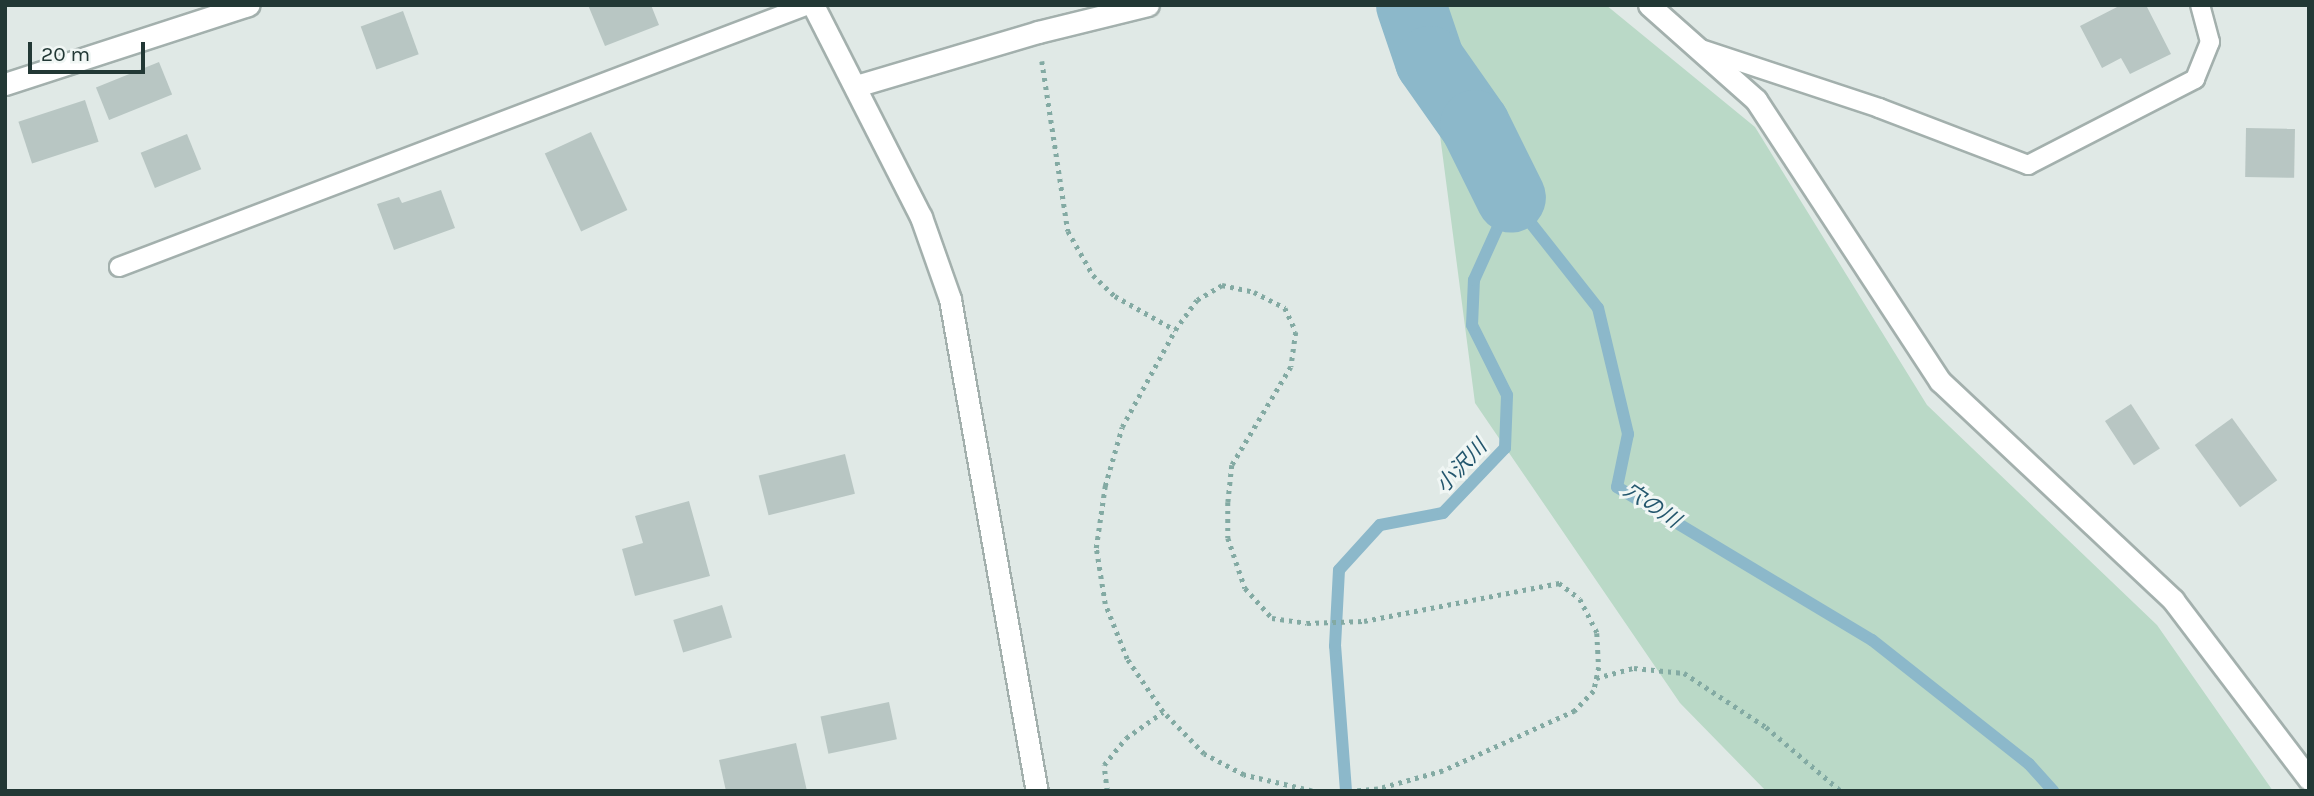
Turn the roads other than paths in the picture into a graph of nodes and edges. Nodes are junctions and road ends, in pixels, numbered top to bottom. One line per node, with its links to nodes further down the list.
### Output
1 (247, 5): 8 (street)
2 (808, 5): 10 (lane)
3 (813, 5): 9 (street)
4 (1148, 5): 9 (street)
5 (1649, 5): 7 (street)
6 (2200, 5): 7 (lane)
7 (1697, 48): 11 (street)
8 (5, 84)
9 (856, 86): 12 (street)
10 (118, 267)
11 (2309, 779)
12 (1037, 791)

